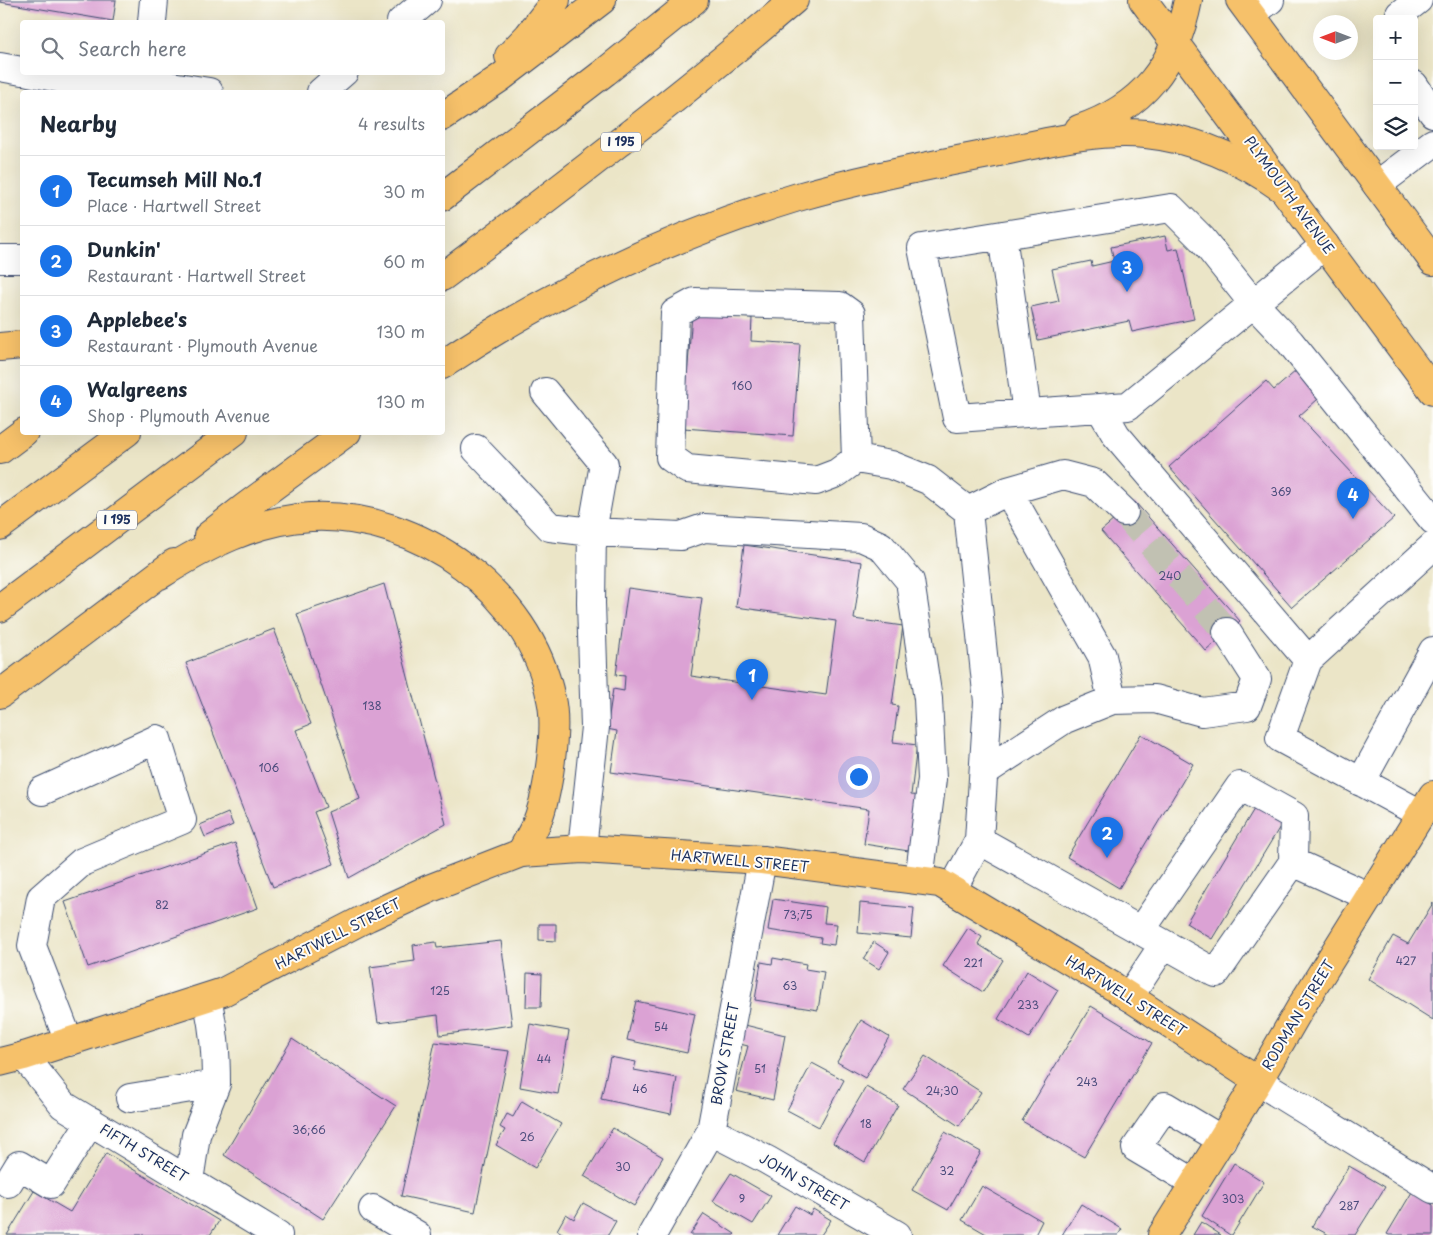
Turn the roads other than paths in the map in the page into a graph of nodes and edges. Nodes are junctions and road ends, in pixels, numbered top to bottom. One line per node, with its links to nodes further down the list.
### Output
1 (154, 0): 12 (street)
2 (427, 0): 13 (street)
3 (556, 0): 23 (main road)
4 (602, 0): 24 (main road)
5 (694, 0): 29 (main road)
6 (794, 0): 35 (main road, I 195)
7 (1143, 0): 14 (main road, PLYMOUTH AVENUE)
8 (1188, 0): 14 (main road)
9 (1418, 0): 11 (street)
10 (1249, 4): 27 (main road)
11 (1400, 15)
12 (152, 20)
13 (403, 20)
14 (1176, 43): 26 (main road); 28 (main road, PLYMOUTH AVENUE)
15 (21, 75): 18 (street)
16 (341, 75): 20 (street)
17 (155, 83): 18 (street); 19 (street)
18 (92, 89)
19 (196, 90)
20 (323, 90)
21 (1418, 91): 22 (street)
22 (1433, 113)
23 (445, 115)
24 (445, 115)
25 (1433, 143): 27 (street)
26 (1028, 147): 28 (main road); 39 (main road)
27 (1377, 185): 34 (main road)
28 (1287, 192): 31 (main road, PLYMOUTH AVENUE)
29 (445, 195)
30 (1002, 235): 36 (street); 43 (street); 43 (street)
31 (1325, 245): 36 (street); 40 (main road, PLYMOUTH AVENUE)
32 (20, 259): 33 (street)
33 (0, 260)
34 (1433, 261)
35 (445, 275)
36 (1253, 303): 42 (street); 54 (street)
37 (20, 345): 38 (main road)
38 (0, 347)
39 (445, 363)
40 (1433, 391)
41 (545, 392): 56 (street)
42 (1100, 408): 43 (street); 62 (street)
43 (1027, 413)
44 (20, 435): 49 (main road)
45 (123, 435): 55 (main road)
46 (230, 435): 59 (main road, I 195)
47 (343, 435): 58 (main road)
48 (476, 449): 56 (street)
49 (0, 450)
50 (856, 458): 50 (street); 52 (street)
51 (1008, 491): 52 (street); 53 (street); 64 (street)
52 (968, 511): 65 (street)
53 (1124, 512)
54 (1433, 520)
55 (0, 526)
56 (592, 532): 70 (street); 74 (street)
57 (1432, 549): 62 (street)
58 (160, 575): 63 (main road); 71 (main road)
59 (0, 608)
60 (1227, 632): 64 (street)
61 (1433, 651): 66 (street)
62 (1308, 660): 66 (street)
63 (0, 694)
64 (1112, 700): 65 (street)
65 (984, 772): 69 (street)
66 (1361, 782): 68 (street)
67 (42, 791): 80 (street)
68 (1427, 804): 76 (main road, RODMAN STREET)
69 (979, 840): 75 (street); 77 (street)
70 (582, 849): 71 (main road, HARTWELL STREET); 72 (main road, HARTWELL STREET)
71 (521, 853): 79 (main road, HARTWELL STREET)
72 (762, 860): 74 (main road, HARTWELL STREET); 86 (street, BROW STREET)
73 (1293, 862): 76 (street); 77 (street); 77 (street)
74 (919, 880): 75 (main road, HARTWELL STREET)
75 (952, 890): 78 (main road, HARTWELL STREET)
76 (1370, 897): 82 (main road, RODMAN STREET)
77 (1152, 937): 78 (street)
78 (1129, 997): 82 (main road, HARTWELL STREET)
79 (207, 998): 80 (main road, HARTWELL STREET); 83 (street)
80 (69, 1042): 81 (main road, HARTWELL STREET)
81 (5, 1064): 85 (street, FIFTH STREET)
82 (1258, 1081): 87 (main road, RODMAN STREET); 91 (street, HARTWELL STREET)
83 (216, 1084): 84 (street); 88 (street)
84 (130, 1098)
85 (91, 1121): 88 (street, FIFTH STREET); 90 (street)
86 (711, 1131): 95 (street, BROW STREET); 96 (street, JOHN STREET)
87 (1222, 1140): 89 (main road, RODMAN STREET); 89 (street)
88 (189, 1181): 93 (street, FIFTH STREET)
89 (1194, 1183): 97 (main road, RODMAN STREET)
90 (3, 1186)
91 (1433, 1189)
92 (373, 1209): 94 (street)
93 (276, 1235)
94 (416, 1235)
95 (652, 1235)
96 (896, 1235)
97 (1162, 1235)

